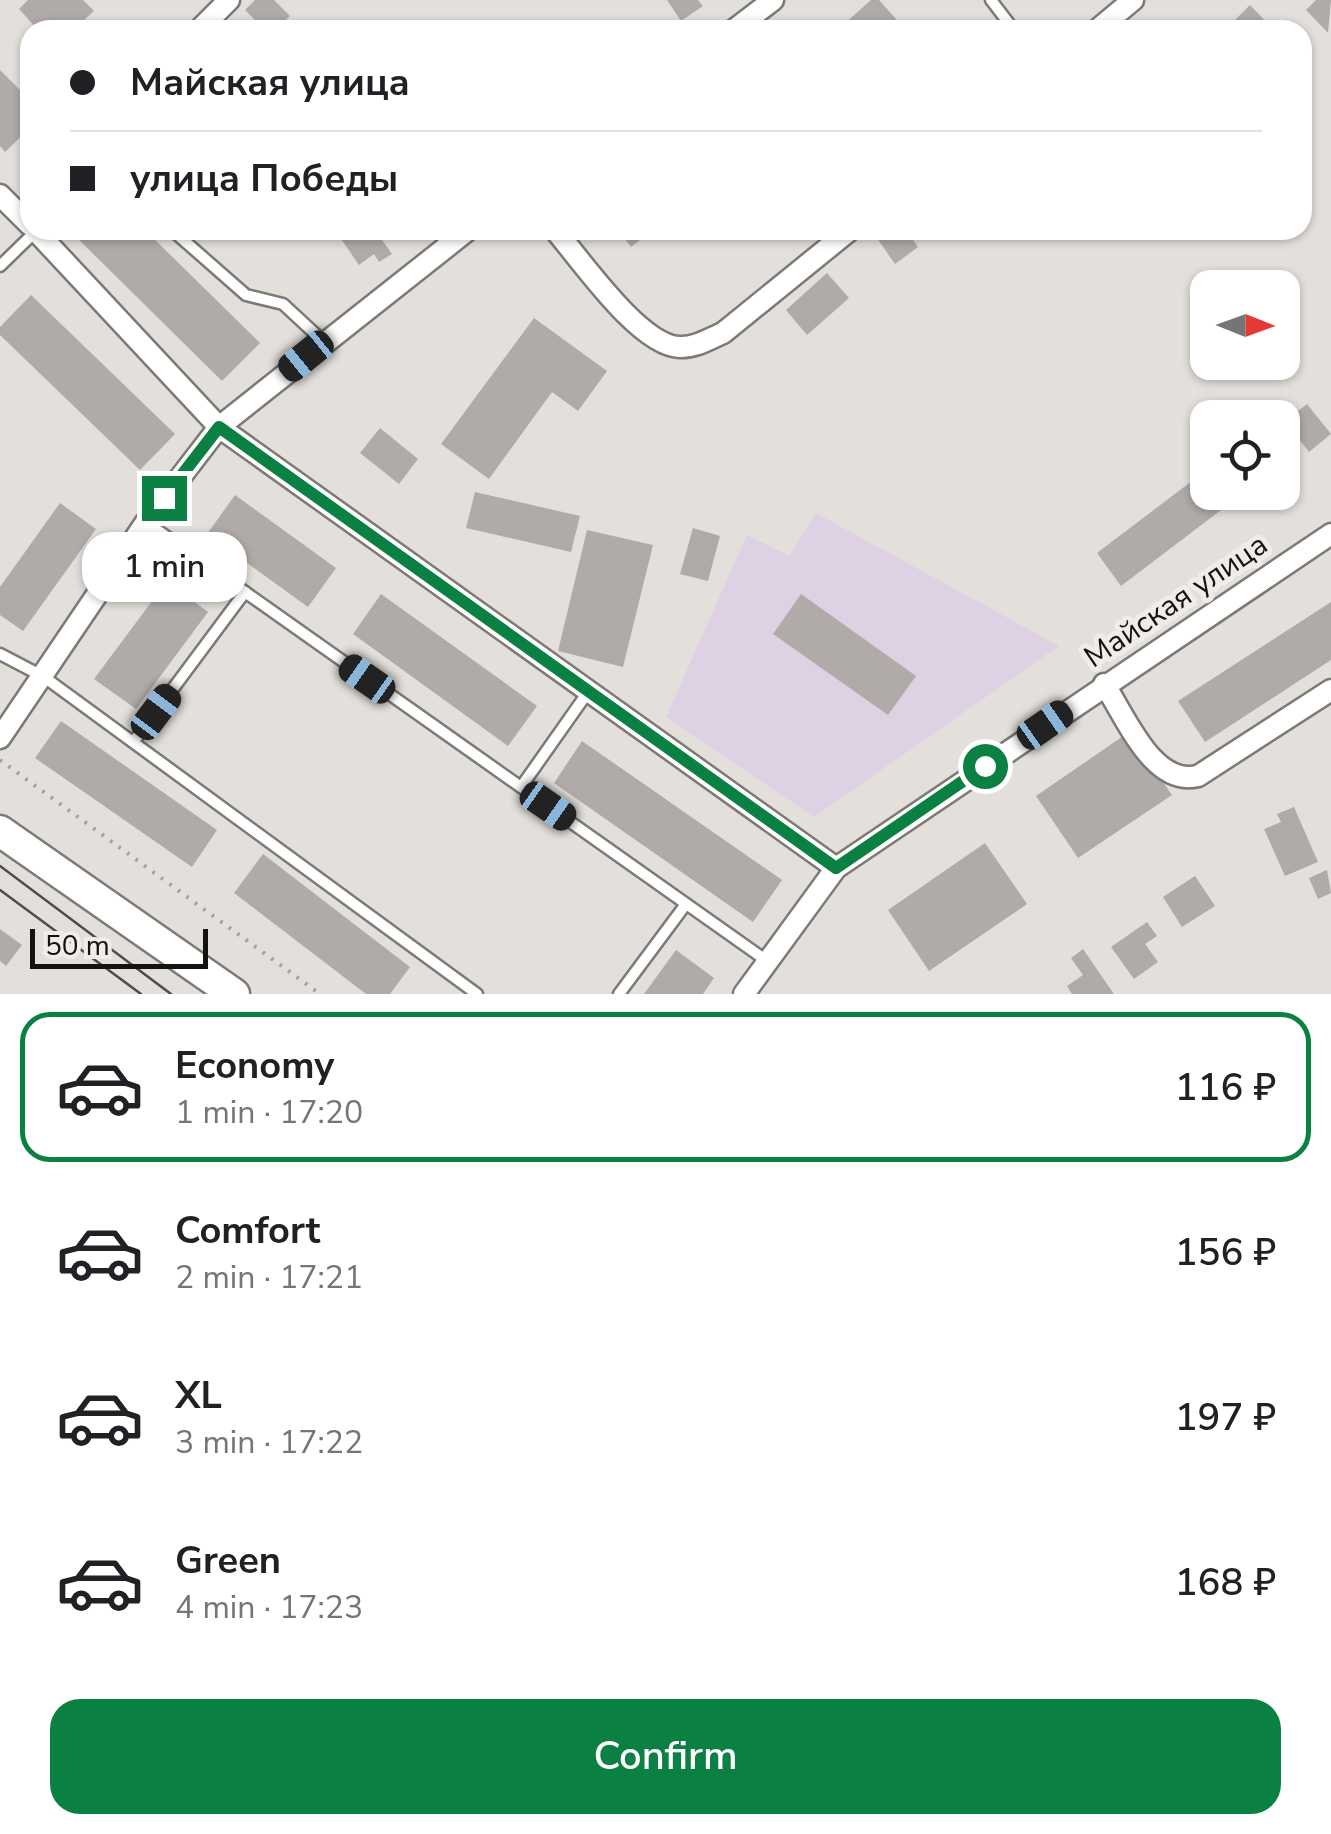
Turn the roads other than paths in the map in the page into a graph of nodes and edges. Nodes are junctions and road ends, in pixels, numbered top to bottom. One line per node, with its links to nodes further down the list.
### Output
1 (228, 0): 5 (street)
2 (773, 0): 6 (street)
3 (991, 0): 7 (lane)
4 (1133, 0): 8 (street)
5 (209, 20)
6 (747, 20)
7 (1006, 20)
8 (1108, 20)
9 (0, 196): 10 (street)
10 (20, 213)
11 (20, 236): 17 (lane)
12 (47, 240): 19 (street)
13 (183, 240): 18 (lane)
14 (455, 240): 18 (street)
15 (564, 240): 16 (street)
16 (838, 240)
17 (0, 266)
18 (324, 342): 19 (street)
19 (219, 427): 20 (street); 27 (street)
20 (146, 522): 22 (lane); 24 (street)
21 (1331, 534): 25 (street, Майская улица)
22 (244, 592): 29 (lane); 30 (lane)
23 (0, 654): 24 (lane)
24 (44, 677): 28 (street); 29 (lane)
25 (1104, 684): 26 (street); 32 (street, Майская улица)
26 (1331, 690)
27 (588, 692): 30 (lane); 32 (street)
28 (0, 738)
29 (134, 741): 36 (lane)
30 (521, 787): 33 (lane)
31 (0, 831): 35 (main road)
32 (836, 868): 34 (street, Майская улица)
33 (686, 904): 34 (lane); 37 (lane)
34 (768, 962): 38 (street, Майская улица)
35 (234, 994)
36 (477, 994)
37 (620, 994)
38 (744, 994)

